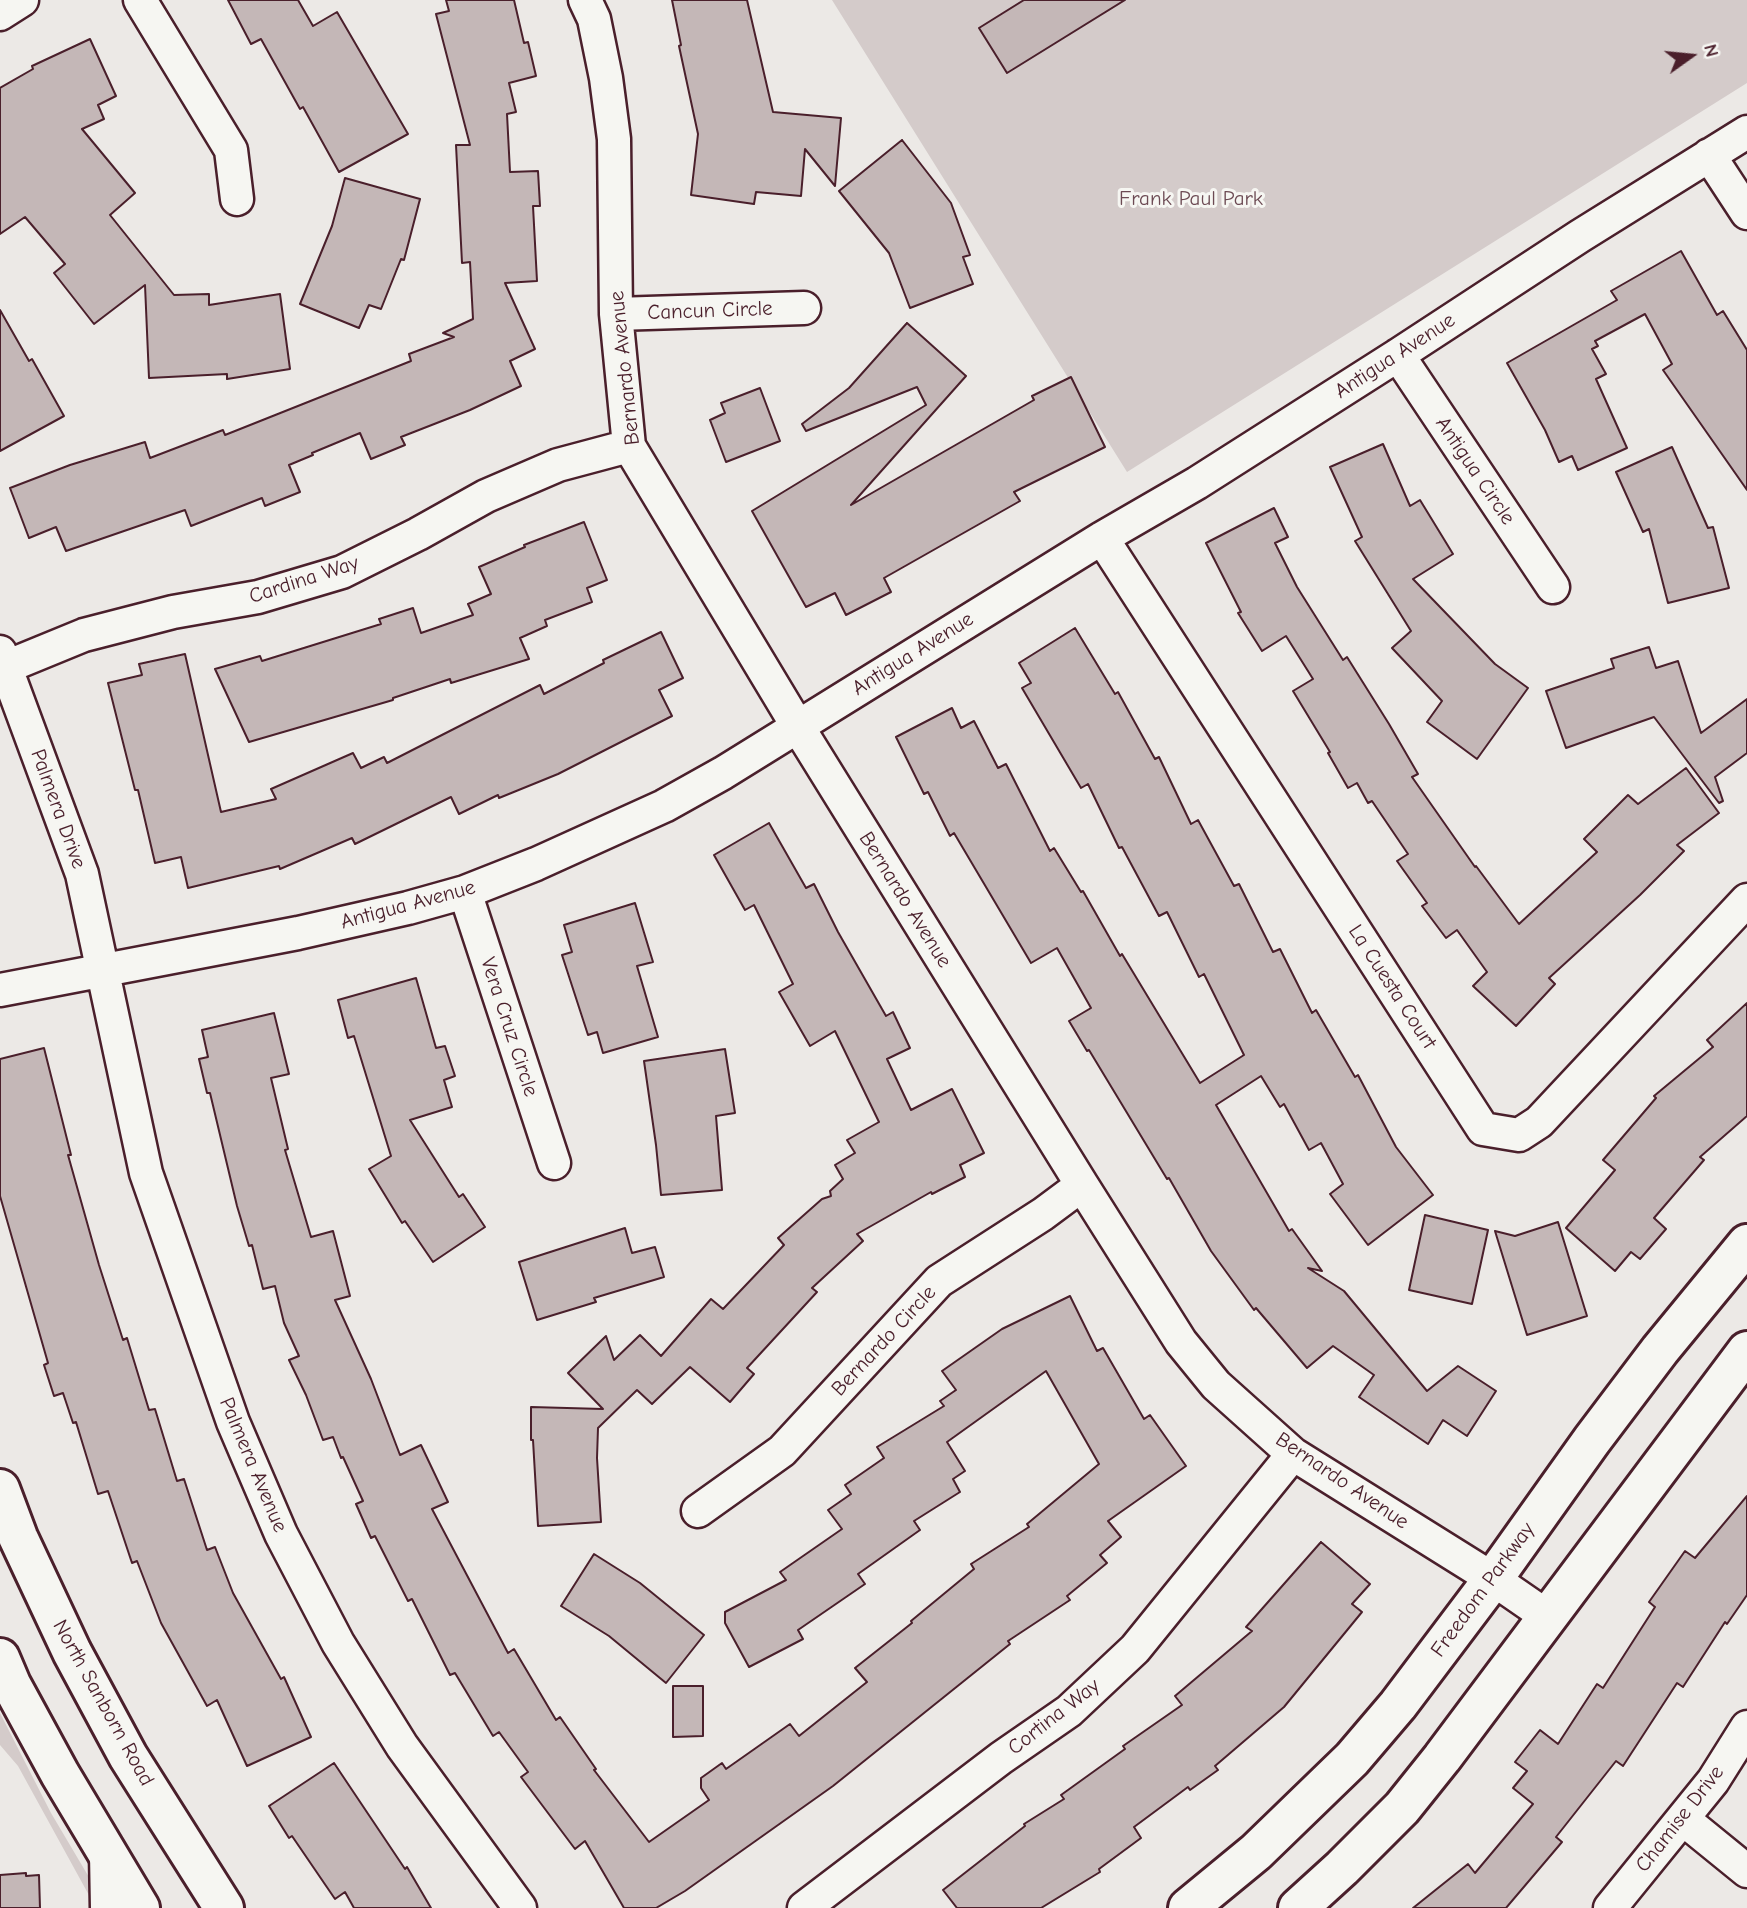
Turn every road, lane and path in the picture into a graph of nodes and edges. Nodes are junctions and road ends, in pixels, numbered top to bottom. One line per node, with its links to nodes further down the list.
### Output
1 (22, 0): 4 (street)
2 (139, 0): 7 (street)
3 (585, 0): 10 (street, Bernardo Avenue)
4 (0, 14)
5 (1747, 132): 6 (street, Antigua Avenue)
6 (1709, 155): 8 (street); 11 (street, Antigua Avenue)
7 (237, 199)
8 (1747, 213)
9 (804, 308): 10 (street, Cancun Circle)
10 (615, 314): 12 (street, Bernardo Avenue)
11 (1398, 355): 13 (street, Antigua Avenue); 14 (street, Antigua Circle)
12 (629, 446): 15 (street, Cardina Way); 16 (street, Bernardo Avenue)
13 (1102, 538): 16 (street, Antigua Avenue); 18 (street, La Cuesta Court)
14 (1553, 587)
15 (3, 660): 19 (street, Palmera Drive)
16 (798, 727): 17 (street, Antigua Avenue); 22 (street, Bernardo Avenue)
17 (465, 892): 19 (street, Antigua Avenue); 21 (street, Vera Cruz Circle)
18 (1747, 900)
19 (103, 970): 20 (street, Antigua Avenue); 39 (street, Palmera Avenue)
20 (0, 990)
21 (554, 1163)
22 (1082, 1185): 25 (street, Bernardo Avenue); 27 (street, Bernardo Circle)
23 (1747, 1244): 29 (main road, Freedom Parkway)
24 (1747, 1351): 30 (main road)
25 (1293, 1454): 29 (street, Bernardo Avenue); 40 (street, Cortina Way)
26 (0, 1489): 28 (main road, North Sanborn Road)
27 (698, 1511)
28 (9, 1540): 38 (main road, North Sanborn Road)
29 (1493, 1580): 30 (street, Bernardo Avenue); 41 (main road, Freedom Parkway)
30 (1548, 1617): 42 (main road)
31 (0, 1658): 34 (main road)
32 (1747, 1727): 33 (street, Chamise Drive)
33 (1683, 1819): 35 (street); 43 (street, Chamise Drive)
34 (106, 1853): 36 (street); 37 (main road)
35 (1747, 1871)
36 (107, 1908)
37 (140, 1908)
38 (223, 1908)
39 (520, 1908)
40 (804, 1908)
41 (1188, 1908)
42 (1298, 1908)
43 (1610, 1908)

